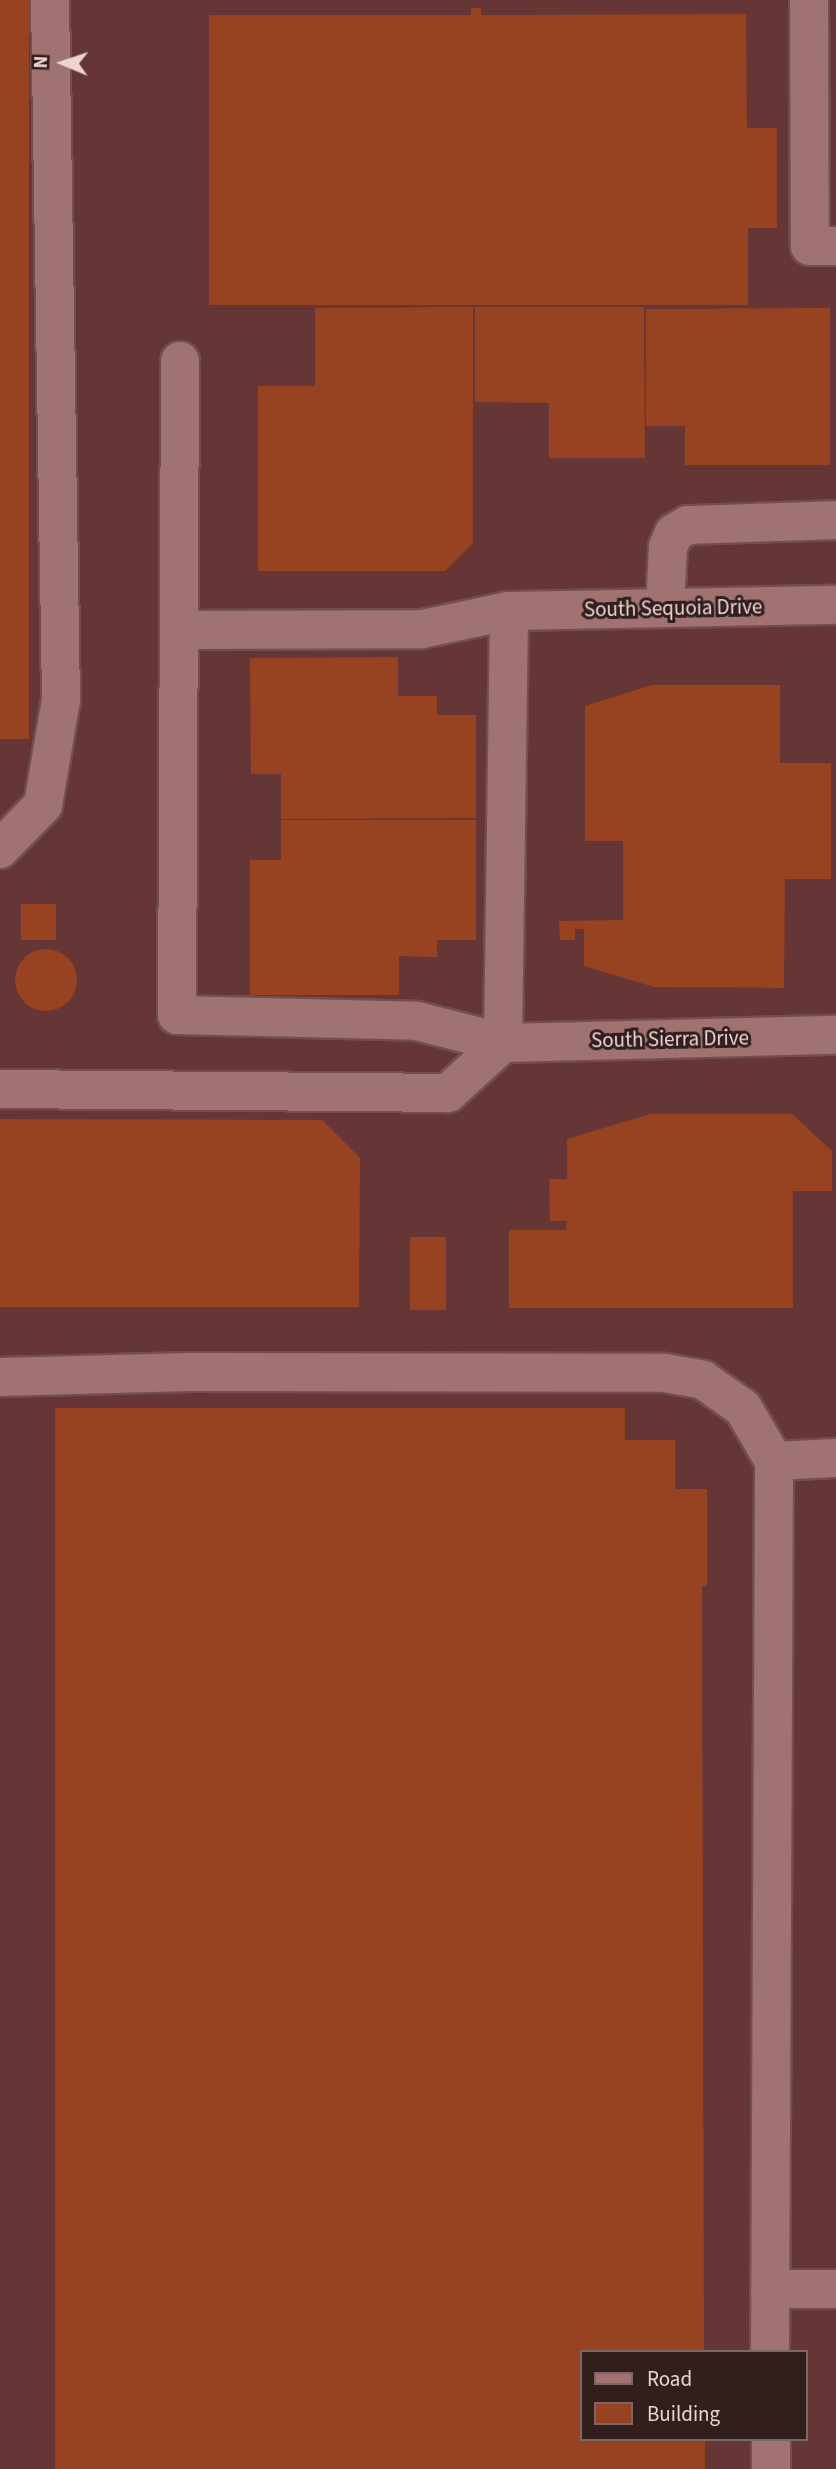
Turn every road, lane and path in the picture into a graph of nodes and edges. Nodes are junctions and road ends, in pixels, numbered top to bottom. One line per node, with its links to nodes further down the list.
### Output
1 (50, 0): 10 (street)
2 (809, 0): 3 (street)
3 (836, 246)
4 (180, 361): 9 (street)
5 (836, 520): 7 (street)
6 (836, 605): 7 (street, South Sequoia Drive)
7 (665, 608): 8 (street, South Sequoia Drive)
8 (509, 611): 9 (street, South Sequoia Drive); 12 (street)
9 (179, 631): 12 (street, South Sierra Drive)
10 (0, 849)
11 (836, 1035): 12 (street, South Sierra Drive)
12 (503, 1043): 13 (street)
13 (0, 1089)
14 (0, 1377): 16 (street)
15 (836, 1458): 16 (street)
16 (774, 1461): 17 (street)
17 (770, 2289): 18 (street); 19 (street)
18 (836, 2289)
19 (771, 2350)
20 (771, 2441): 21 (street)
21 (771, 2469)

